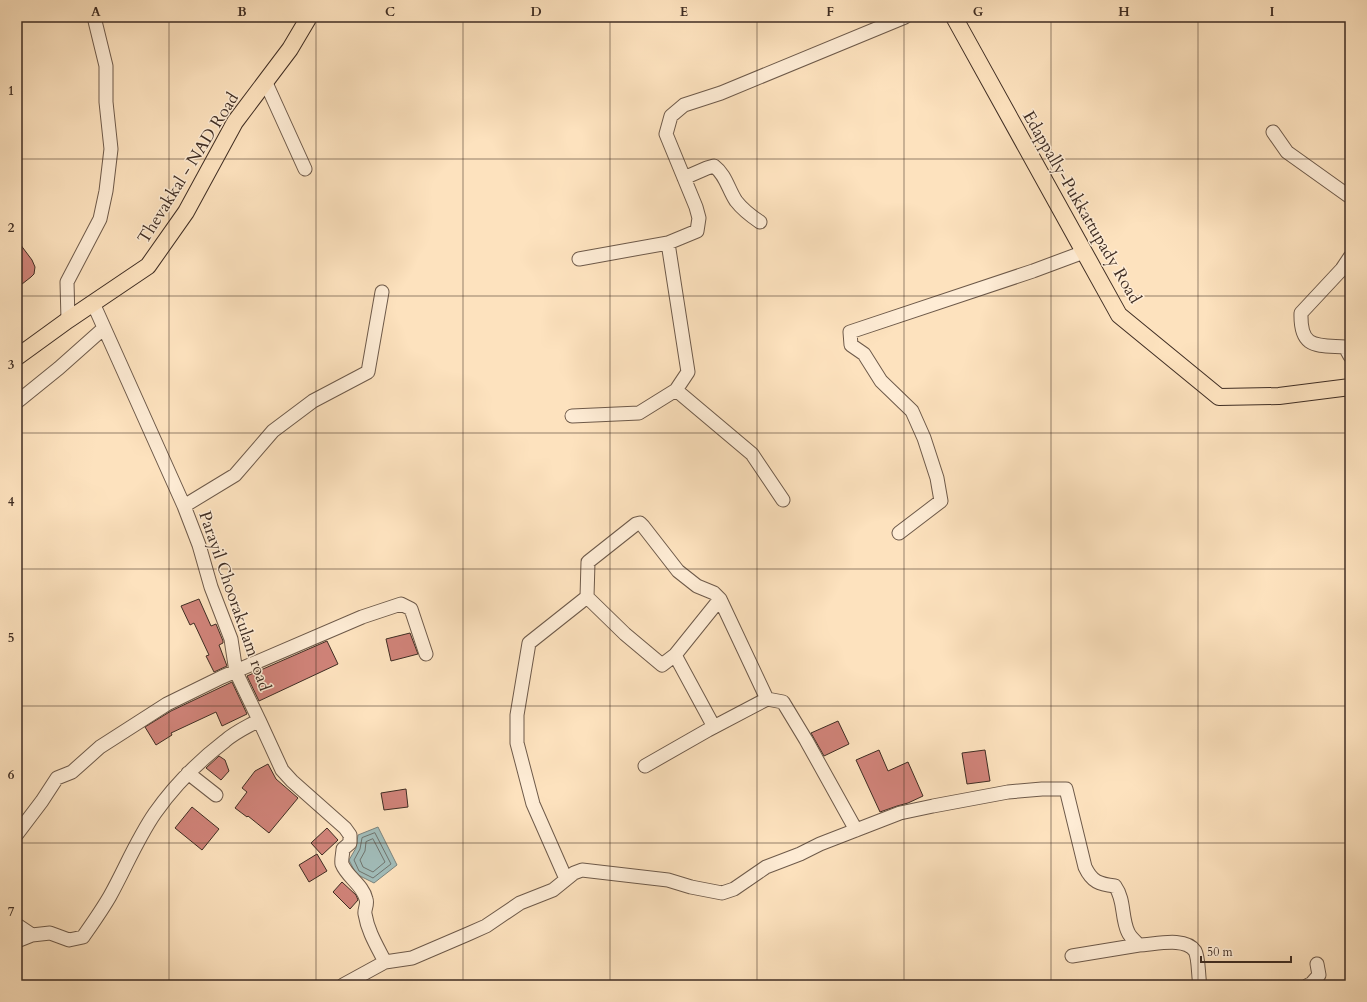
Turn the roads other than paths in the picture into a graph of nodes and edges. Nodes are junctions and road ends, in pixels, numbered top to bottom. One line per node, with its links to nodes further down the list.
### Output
1 (94, 17): 17 (street)
2 (309, 17): 5 (main road, Thevakkal - NAD Road)
3 (905, 17): 8 (street)
4 (954, 17): 12 (main road, Edappally-Pukkattupady Road)
5 (266, 83): 7 (street); 16 (main road, Thevakkal - NAD Road)
6 (1273, 132): 9 (street)
7 (305, 169)
8 (684, 178): 10 (street); 11 (street)
9 (1350, 197)
10 (760, 222)
11 (668, 243): 14 (street); 22 (street)
12 (1084, 252): 21 (main road, Edappally-Pukkattupady Road); 27 (street)
13 (1350, 257): 19 (street)
14 (579, 258)
15 (382, 292): 26 (street)
16 (93, 303): 17 (main road, Thevakkal - NAD Road); 18 (street, Parayil Choorakulam road)
17 (68, 320): 20 (main road, Thevakkal - NAD Road)
18 (104, 328): 23 (street); 26 (street, Parayil Choorakulam road)
19 (1350, 356)
20 (17, 358)
21 (1350, 387)
22 (676, 390): 24 (street); 25 (street)
23 (17, 402)
24 (572, 416)
25 (782, 500)
26 (184, 506): 32 (street, Parayil Choorakulam road)
27 (899, 533)
28 (587, 597): 29 (street); 31 (street); 41 (street)
29 (720, 599): 31 (street); 33 (street)
30 (426, 654): 32 (street)
31 (675, 655): 35 (street)
32 (236, 672): 34 (street, Parayil Choorakulam road); 40 (street)
33 (766, 699): 35 (street); 39 (street)
34 (259, 720): 37 (street); 47 (street)
35 (714, 727): 36 (street)
36 (645, 766)
37 (188, 773): 38 (street); 43 (street)
38 (216, 795)
39 (856, 830): 41 (street); 45 (street)
40 (17, 834)
41 (566, 879): 47 (street)
42 (17, 925): 43 (street)
43 (32, 935): 44 (street)
44 (17, 941)
45 (1138, 945): 46 (street); 50 (street)
46 (1072, 956)
47 (385, 962): 49 (street)
48 (1318, 964): 51 (street)
49 (344, 985)
50 (1200, 985)
51 (1308, 985)

